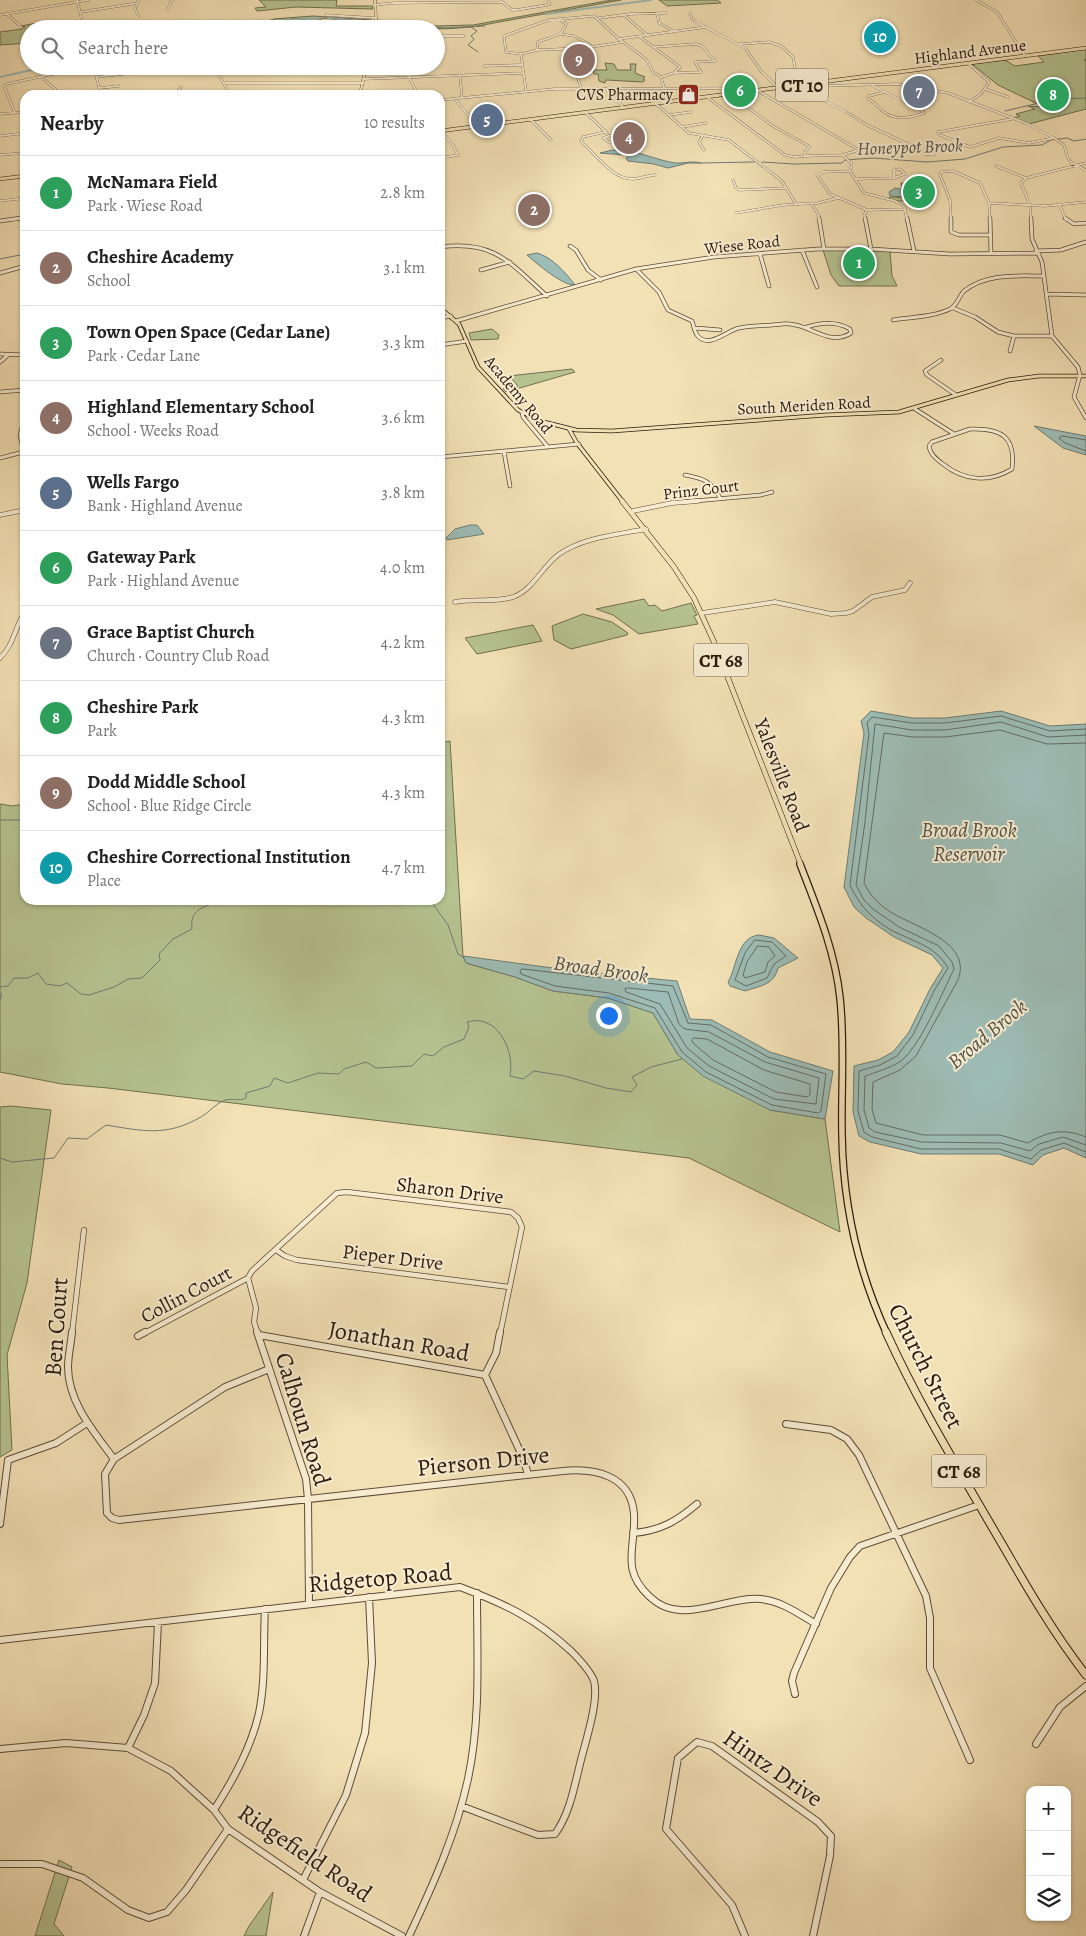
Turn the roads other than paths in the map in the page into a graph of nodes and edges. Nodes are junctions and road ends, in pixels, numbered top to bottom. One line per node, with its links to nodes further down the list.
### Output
1 (88, 0): 6 (street)
2 (172, 0): 10 (street)
3 (375, 0): 9 (main road)
4 (548, 0): 8 (street)
5 (976, 0): 40 (street)
6 (77, 1): 11 (street); 14 (street)
7 (138, 1): 11 (street); 19 (street)
8 (501, 1): 9 (street)
9 (374, 5): 20 (main road)
10 (168, 9)
11 (81, 12): 23 (street)
12 (666, 13): 16 (street)
13 (690, 13): 25 (street)
14 (7, 14): 17 (street); 24 (street)
15 (624, 14): 16 (street); 21 (street); 30 (street)
16 (657, 14): 26 (street)
17 (0, 15)
18 (326, 15): 20 (street)
19 (140, 16)
20 (375, 18)
21 (598, 18): 22 (street); 32 (street)
22 (559, 19): 27 (street); 39 (street)
23 (82, 20)
24 (20, 27)
25 (706, 27): 26 (street); 34 (street)
26 (675, 32): 30 (street)
27 (561, 34): 35 (street); 38 (street)
28 (445, 36): 29 (street)
29 (464, 36)
30 (648, 36): 31 (street)
31 (640, 37): 32 (street); 36 (street)
32 (619, 39): 33 (street)
33 (623, 42): 35 (street); 55 (street)
34 (741, 44): 58 (street); 67 (street)
35 (592, 46): 38 (street)
36 (654, 47): 46 (street); 46 (street)
37 (1086, 48): 40 (highway, Highland Avenue / CT 10)
38 (537, 50): 39 (street)
39 (521, 54): 42 (street)
40 (1025, 56): 41 (highway, Highland Avenue / CT 10)
41 (969, 64): 58 (highway, Highland Avenue / CT 10); 73 (street)
42 (521, 65): 43 (street); 45 (street)
43 (484, 66)
44 (575, 70): 64 (street)
45 (523, 73): 51 (street); 74 (street)
46 (674, 73): 55 (street)
47 (52, 75): 52 (street)
48 (113, 75): 53 (street)
49 (220, 75): 57 (street)
50 (364, 75): 56 (main road)
51 (460, 76): 54 (street); 79 (street)
52 (41, 77): 68 (street); 88 (street)
53 (96, 77): 63 (street)
54 (409, 77): 56 (street); 72 (street)
55 (661, 77): 66 (street)
56 (363, 81): 57 (street); 71 (main road)
57 (225, 84): 70 (street)
58 (812, 84): 59 (street); 61 (highway, Highland Avenue / CT 10)
59 (869, 84): 76 (street); 83 (street)
60 (119, 86): 63 (street)
61 (794, 86): 67 (highway, Highland Avenue / CT 10); 108 (street)
62 (181, 87): 69 (street)
63 (99, 88)
64 (581, 88): 65 (street); 74 (street)
65 (606, 88): 66 (street); 85 (street)
66 (664, 88): 75 (street)
67 (778, 88): 75 (highway, Highland Avenue / CT 10)
68 (55, 90)
69 (179, 90)
70 (228, 90)
71 (361, 90)
72 (416, 90)
73 (985, 90): 78 (street); 83 (street)
74 (526, 91): 79 (street)
75 (758, 91): 77 (highway, Highland Avenue / CT 10); 110 (street)
76 (885, 92): 76 (street)
77 (729, 94): 80 (highway, Highland Avenue / CT 10); 111 (street)
78 (1008, 97)
79 (462, 98): 81 (street)
80 (707, 98): 84 (highway, Highland Avenue / CT 10); 111 (street)
81 (455, 99): 82 (street); 95 (street)
82 (445, 100)
83 (969, 102): 92 (street)
84 (656, 104): 85 (highway, Highland Avenue / CT 10); 91 (street)
85 (624, 108): 89 (highway, Highland Avenue / CT 10)
86 (20, 112): 88 (street)
87 (691, 112): 91 (street)
88 (15, 113): 90 (street)
89 (586, 113): 93 (highway, Highland Avenue / CT 10); 98 (street)
90 (0, 114)
91 (669, 115): 96 (street)
92 (1014, 119): 104 (street); 104 (street)
93 (531, 120): 95 (highway, Highland Avenue / CT 10); 105 (street)
94 (706, 123): 96 (street)
95 (477, 126): 97 (highway, Highland Avenue / CT 10)
96 (682, 127): 103 (street)
97 (445, 130)
98 (605, 132): 100 (street); 118 (street)
99 (20, 134): 101 (street)
100 (609, 135): 100 (street)
101 (0, 136)
102 (445, 136): 112 (street)
103 (702, 136): 106 (street); 125 (street)
104 (1056, 139): 114 (street)
105 (551, 140)
106 (704, 150)
107 (20, 153): 109 (street)
108 (927, 153)
109 (0, 155)
110 (843, 155): 111 (street); 116 (street)
111 (806, 156)
112 (445, 157)
113 (1086, 163): 114 (street)
114 (1075, 165): 117 (street); 121 (street)
115 (996, 166): 121 (street)
116 (850, 171): 123 (street); 126 (street)
117 (1086, 172)
118 (649, 176)
119 (20, 177): 122 (highway)
120 (894, 178): 120 (street); 123 (street)
121 (1026, 178): 134 (street)
122 (0, 179)
123 (856, 179): 135 (street)
124 (733, 180): 125 (street)
125 (786, 188): 131 (street)
126 (838, 198): 132 (street); 136 (street)
127 (20, 199): 128 (street)
128 (0, 201)
129 (1086, 202): 133 (street)
130 (990, 203): 134 (street); 141 (street); 141 (street)
131 (796, 204): 132 (street); 137 (street)
132 (811, 204): 145 (street)
133 (1059, 204): 134 (street); 140 (street)
134 (1030, 205): 149 (street)
135 (905, 209): 136 (street); 148 (street)
136 (867, 210): 146 (street)
137 (736, 213)
138 (20, 219): 139 (street)
139 (0, 221)
140 (1086, 223)
141 (990, 235): 151 (street)
142 (1086, 242): 149 (street, Wiese Road)
143 (570, 246): 158 (street)
144 (445, 247): 152 (street)
145 (824, 249): 146 (street, Wiese Road); 147 (street, Wiese Road)
146 (871, 249): 148 (street, Wiese Road)
147 (802, 250): 150 (street, Wiese Road); 160 (street)
148 (914, 251): 151 (street, Wiese Road)
149 (1037, 252): 151 (street, Wiese Road); 157 (street)
150 (760, 254): 155 (street, Wiese Road); 159 (street)
151 (991, 254)
152 (510, 262): 154 (street); 162 (street)
153 (20, 267): 156 (street)
154 (480, 270)
155 (636, 270): 158 (street, Wiese Road); 171 (street)
156 (0, 273)
157 (1043, 276): 161 (street); 164 (street)
158 (600, 280): 162 (street, Wiese Road)
159 (769, 286)
160 (817, 287)
161 (1047, 294): 163 (street); 174 (street)
162 (547, 296): 169 (street, Wiese Road)
163 (1086, 296)
164 (953, 308): 168 (street); 173 (street)
165 (445, 312): 166 (main road, Academy Road)
166 (451, 316): 167 (street); 169 (main road, Academy Road)
167 (445, 317)
168 (893, 320)
169 (456, 321): 175 (main road, Academy Road)
170 (807, 327): 170 (street); 171 (street)
171 (695, 328): 172 (street)
172 (720, 330)
173 (1014, 336): 174 (street); 177 (street)
174 (1052, 336): 183 (street)
175 (467, 341): 176 (street); 189 (main road, Academy Road)
176 (445, 344)
177 (1010, 351)
178 (0, 354): 179 (street)
179 (8, 355): 180 (street); 182 (street)
180 (20, 355)
181 (941, 360): 187 (street)
182 (0, 362)
183 (1079, 376): 184 (main road, South Meriden Road); 187 (main road, South Meriden Road); 190 (street)
184 (1086, 376)
185 (20, 390): 186 (street)
186 (0, 392)
187 (956, 395): 188 (main road, South Meriden Road)
188 (915, 409): 192 (main road, South Meriden Road); 193 (street)
189 (522, 413): 191 (main road, South Meriden Road); 195 (street, Academy Road)
190 (1086, 418)
191 (569, 429): 192 (main road, South Meriden Road); 194 (main road, Yalesville Road / CT 68)
192 (576, 430): 194 (main road, Yalesville Road / CT 68)
193 (954, 434): 193 (street)
194 (579, 444): 195 (street); 205 (main road, Yalesville Road / CT 68)
195 (548, 447): 196 (street)
196 (504, 452): 198 (street); 201 (street)
197 (20, 456): 199 (street)
198 (445, 457)
199 (0, 458)
200 (685, 475): 203 (street)
201 (510, 486)
202 (772, 492): 203 (street, Prinz Court)
203 (720, 498): 205 (street, Prinz Court)
204 (20, 511): 206 (street)
205 (633, 511): 207 (main road, Yalesville Road / CT 68)
206 (0, 515)
207 (646, 529): 209 (street); 210 (main road, Yalesville Road / CT 68)
208 (910, 583): 210 (street)
209 (455, 602)
210 (702, 613): 213 (main road, Yalesville Road / CT 68)
211 (20, 620): 212 (street)
212 (0, 658)
213 (843, 1156): 228 (main road, Church Street / CT 68)
214 (84, 1230): 222 (street, Ben Court)
215 (276, 1250): 216 (street, Sharon Drive); 217 (street, Pieper Drive); 217 (street, Sharon Drive)
216 (248, 1278): 218 (street, Calhoun Road); 219 (street, Collin Court)
217 (509, 1287): 221 (street, Sharon Drive)
218 (259, 1335): 220 (street, Calhoun Road); 221 (street, Jonathan Road)
219 (138, 1336)
220 (269, 1369): 224 (street); 226 (street, Calhoun Road)
221 (485, 1375): 225 (street, Jonathan Road)
222 (87, 1423): 224 (street); 229 (street)
223 (786, 1424): 231 (street)
224 (114, 1459): 226 (street, Pierson Drive)
225 (528, 1475): 226 (street, Pierson Drive); 230 (street, Pierson Drive)
226 (308, 1500): 234 (street, Calhoun Road)
227 (697, 1504): 230 (street)
228 (979, 1505): 231 (street); 239 (main road, Church Street / CT 68)
229 (0, 1524)
230 (633, 1533): 237 (street, Pierson Drive)
231 (898, 1533): 237 (street); 245 (street)
232 (477, 1593): 233 (street, Ridgetop Road); 246 (street); 246 (street, Ridgetop Road)
233 (368, 1597): 234 (street, Ridgetop Road); 250 (street)
234 (309, 1603): 235 (street, Ridgetop Road)
235 (264, 1609): 236 (street, Ridgetop Road); 247 (street)
236 (158, 1622): 238 (street, Ridgetop Road); 243 (street)
237 (816, 1624): 241 (street)
238 (0, 1640)
239 (1086, 1675)
240 (1086, 1686): 242 (street)
241 (795, 1694)
242 (1036, 1744)
243 (128, 1748): 244 (street, Ridgefield Road); 247 (street, Ridgefield Road)
244 (0, 1750)
245 (970, 1760)
246 (461, 1806): 254 (street)
247 (214, 1810): 248 (street, Ridgefield Road)
248 (228, 1829): 249 (street); 250 (street, Ridgefield Road)
249 (0, 1864)
250 (303, 1880): 251 (street, Ridgefield Road)
251 (320, 1892): 252 (street); 253 (street, Ridgefield Road)
252 (304, 1936)
253 (402, 1936)
254 (409, 1936)
255 (745, 1936): 256 (street, Hintz Drive)
256 (813, 1936)

